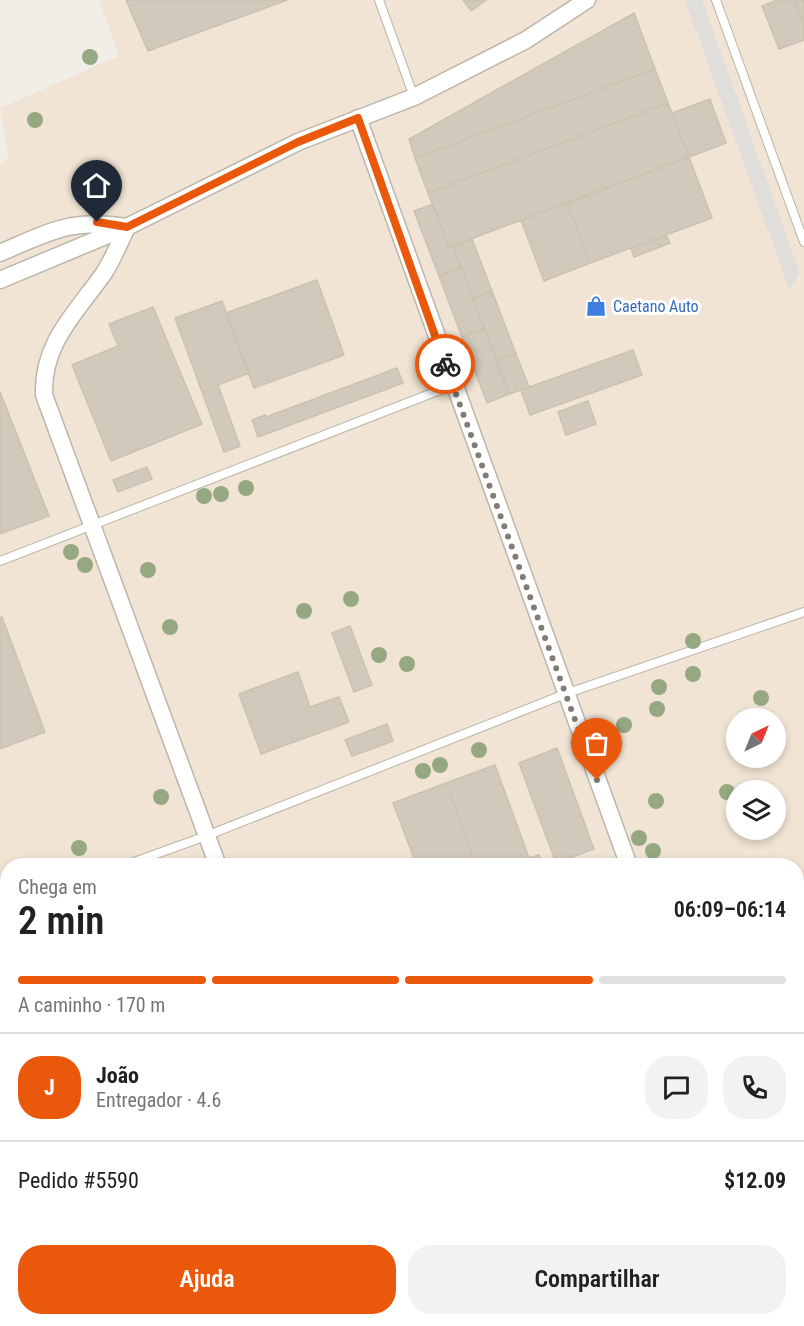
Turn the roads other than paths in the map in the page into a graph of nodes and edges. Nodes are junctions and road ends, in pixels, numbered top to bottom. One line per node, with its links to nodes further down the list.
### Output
1 (379, 0): 4 (lane)
2 (588, 0): 4 (street)
3 (716, 0): 7 (lane)
4 (414, 97): 5 (street)
5 (358, 118): 6 (street); 10 (street)
6 (127, 227): 8 (street); 9 (street); 11 (street)
7 (804, 242)
8 (0, 253)
9 (0, 280)
10 (453, 385): 11 (lane); 14 (street)
11 (93, 527): 12 (lane); 15 (street)
12 (0, 561)
13 (804, 612): 14 (lane)
14 (565, 694): 15 (lane); 18 (street)
15 (206, 836): 16 (lane); 17 (street)
16 (145, 858)
17 (215, 858)
18 (626, 858)

